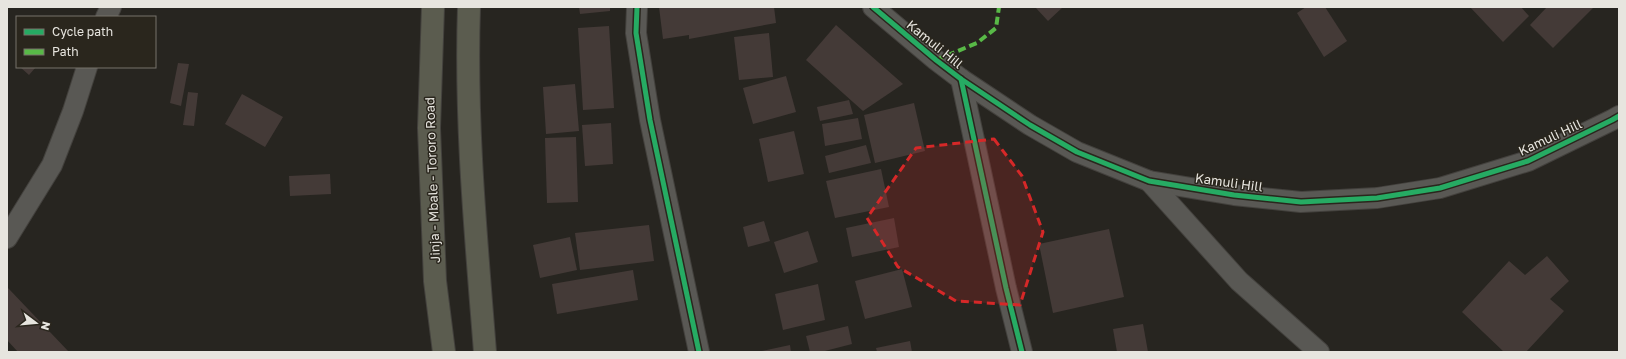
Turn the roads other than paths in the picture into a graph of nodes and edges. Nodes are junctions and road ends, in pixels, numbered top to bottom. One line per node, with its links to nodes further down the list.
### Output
1 (111, 7): 6 (street)
2 (433, 7): 12 (highway, Jinja - Mbale - Tororo Road)
3 (469, 7): 13 (highway)
4 (637, 7): 14 (street)
5 (873, 7): 8 (street, Kamuli Hill)
6 (106, 16)
7 (87, 68): 11 (street)
8 (961, 79): 10 (street, Kamuli Hill); 15 (street)
9 (1619, 116): 10 (street, Kamuli Hill)
10 (1149, 181): 16 (street)
11 (7, 238)
12 (444, 352)
13 (486, 352)
14 (699, 352)
15 (1022, 352)
16 (1319, 352)

